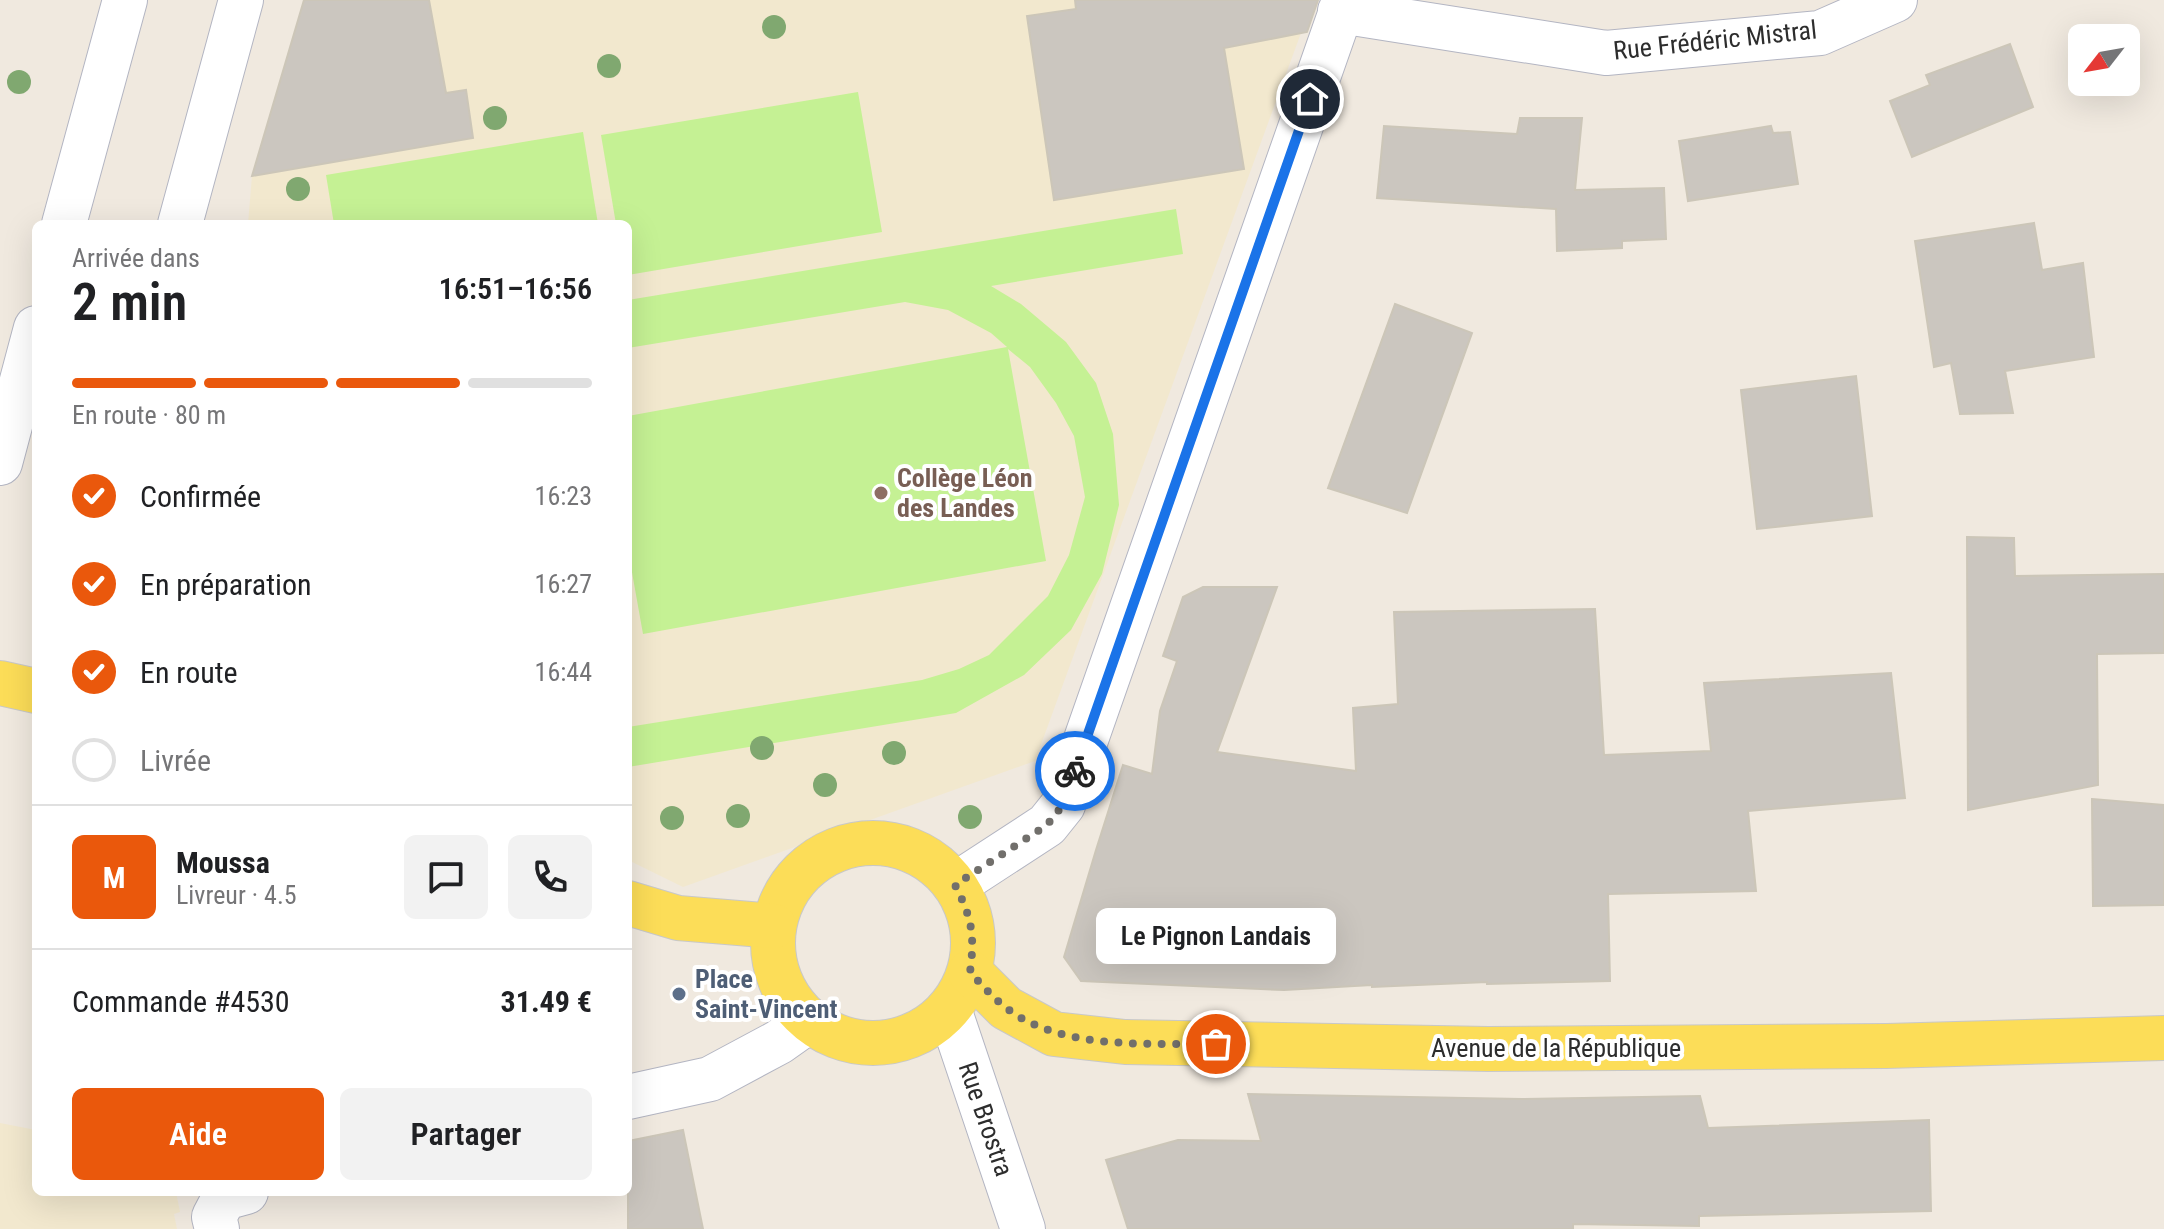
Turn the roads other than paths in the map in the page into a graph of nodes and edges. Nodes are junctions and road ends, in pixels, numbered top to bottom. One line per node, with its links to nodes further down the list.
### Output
1 (125, 0): 5 (street)
2 (241, 0): 6 (street)
3 (1895, 0): 4 (street, Rue Frédéric Mistral)
4 (1343, 6): 11 (street)
5 (65, 220)
6 (181, 220)
7 (32, 343): 8 (street)
8 (0, 463)
9 (0, 683): 10 (main road)
10 (32, 690)
11 (955, 885): 13 (main road); 14 (main road)
12 (632, 904): 13 (main road)
13 (774, 926): 15 (main road)
14 (959, 991): 15 (main road); 16 (main road, Avenue de la République); 18 (street, Rue Brostra)
15 (810, 1020): 17 (street)
16 (2164, 1038)
17 (632, 1096)
18 (1023, 1229)

